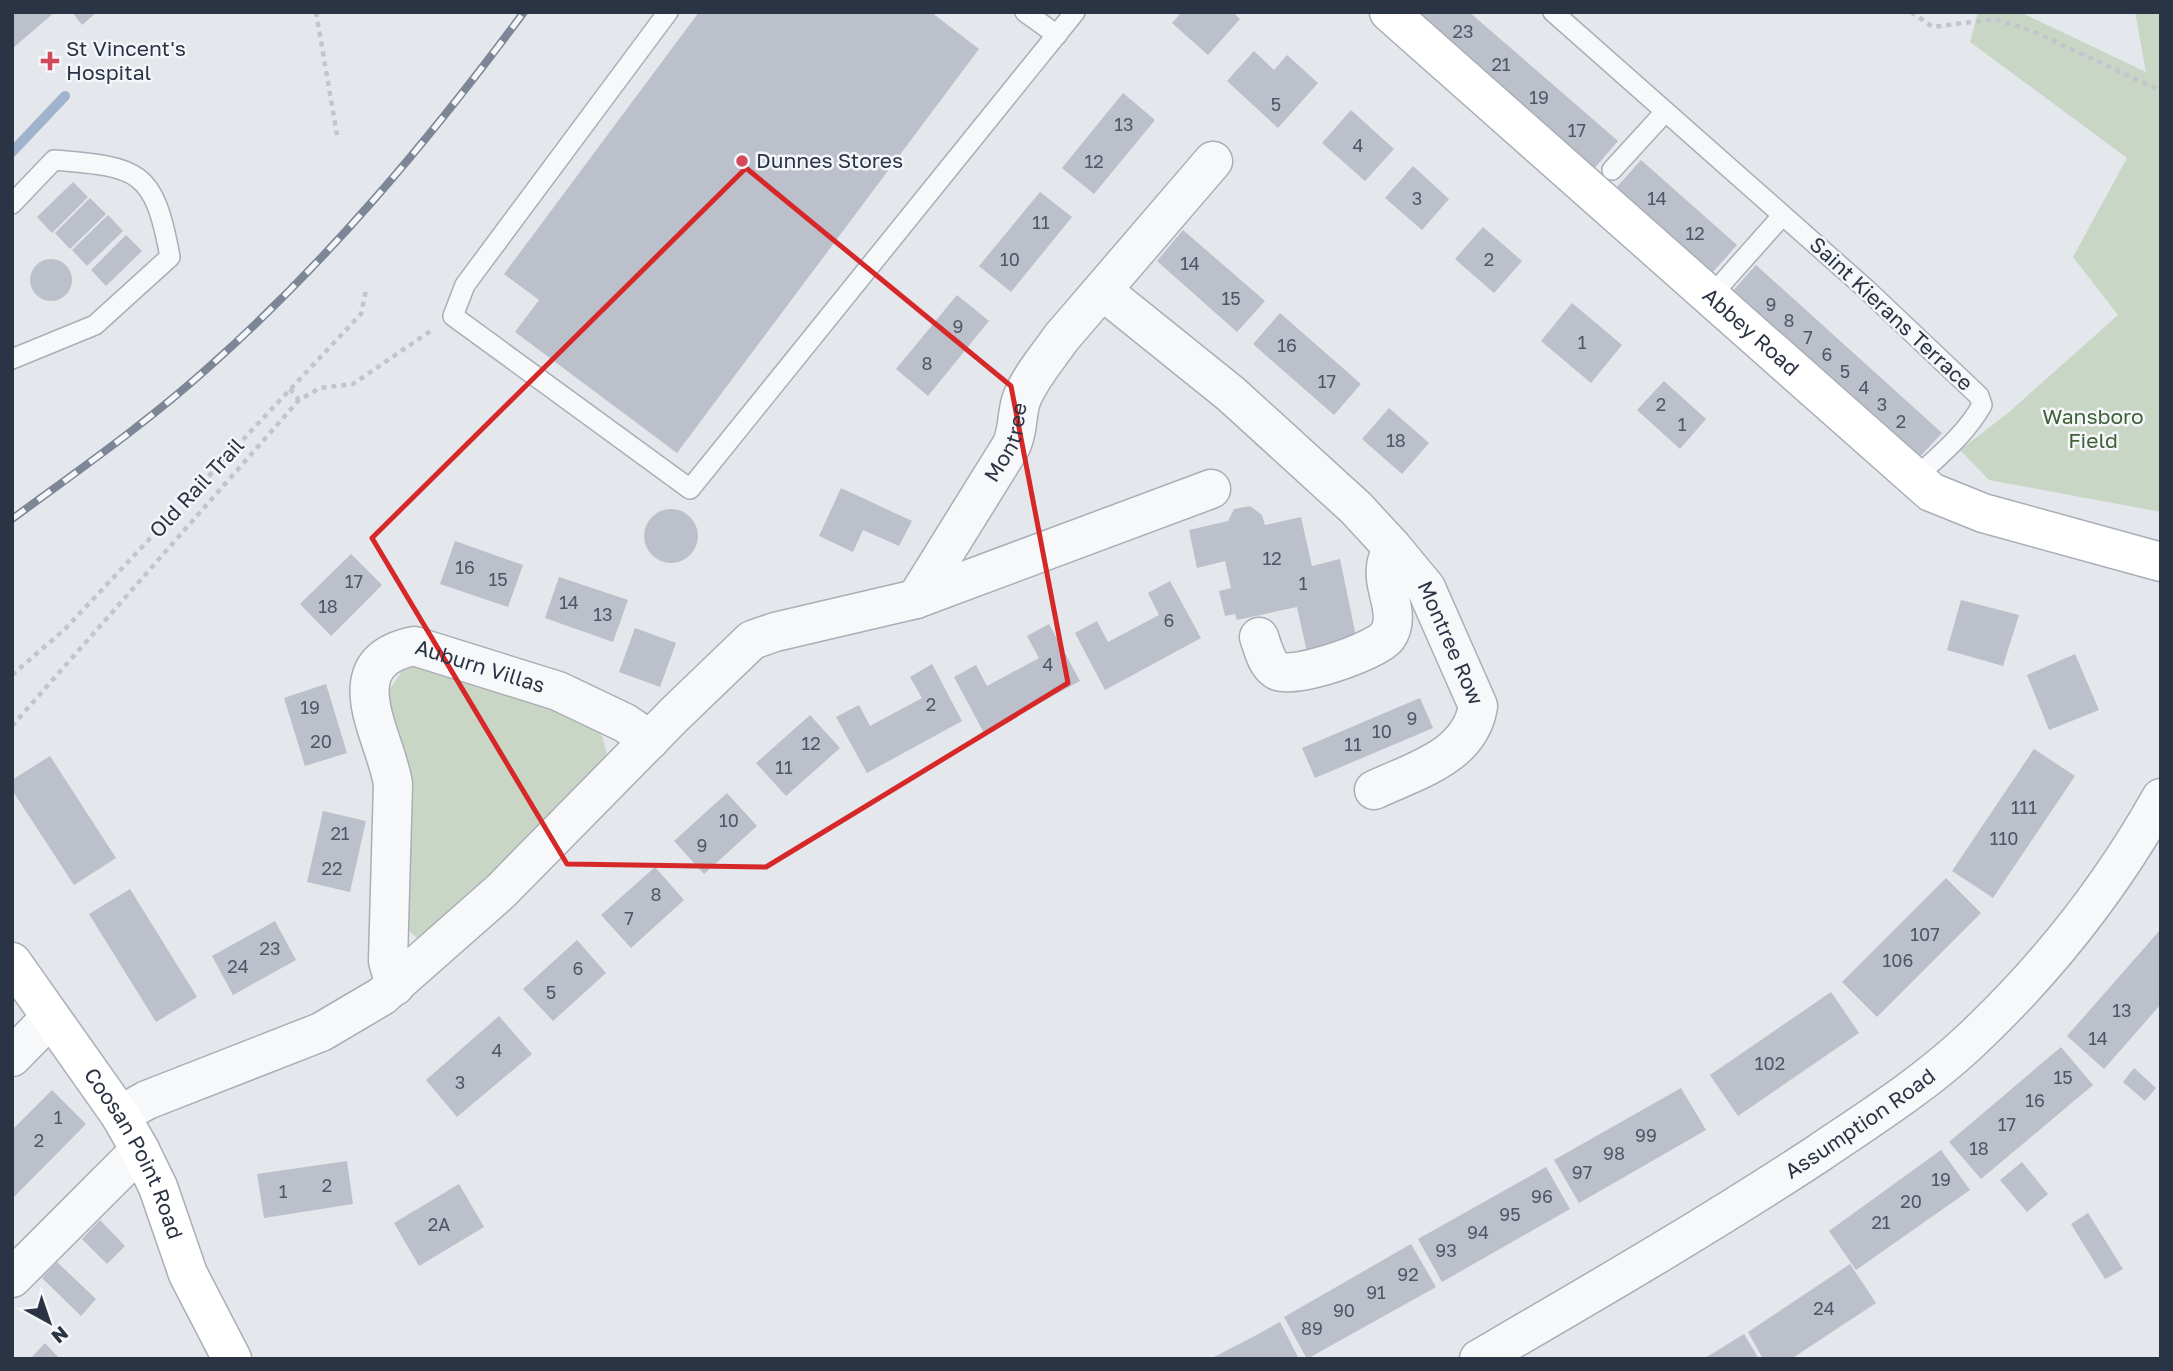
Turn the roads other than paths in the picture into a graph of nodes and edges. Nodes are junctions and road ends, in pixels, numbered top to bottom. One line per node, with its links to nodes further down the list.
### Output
1 (668, 12): 6 (lane)
2 (1026, 12): 6 (lane)
3 (1075, 12): 6 (lane)
4 (1389, 12): 13 (street, Abbey Road)
5 (1553, 12): 7 (lane, Saint Kierans Terrace)
6 (1056, 35)
7 (1665, 112): 9 (lane); 11 (lane, Saint Kierans Terrace)
8 (1213, 161): 12 (street, Montree)
9 (1612, 170)
10 (12, 204): 14 (lane)
11 (1782, 216): 13 (lane); 15 (lane, Saint Kierans Terrace)
12 (1103, 291): 17 (street, Montree Row); 19 (street, Montree)
13 (1710, 297): 15 (street, Abbey Road)
14 (12, 359)
15 (1914, 479): 18 (street, Abbey Road)
16 (1211, 489): 19 (street)
17 (1392, 547): 20 (street); 22 (street, Montree Row)
18 (2161, 562)
19 (916, 599): 21 (street)
20 (1259, 637)
21 (650, 740): 25 (street); 25 (street, Auburn Villas)
22 (1374, 790)
23 (2161, 798): 32 (street, Assumption Road)
24 (12, 962): 26 (street, Coosan Point Road)
25 (395, 986): 28 (street)
26 (50, 1018): 27 (street); 28 (street, Coosan Point Road)
27 (12, 1057)
28 (120, 1115): 29 (street, Coosan Point Road)
29 (140, 1150): 30 (street); 31 (street, Coosan Point Road)
30 (12, 1278)
31 (232, 1359)
32 (1479, 1359)

